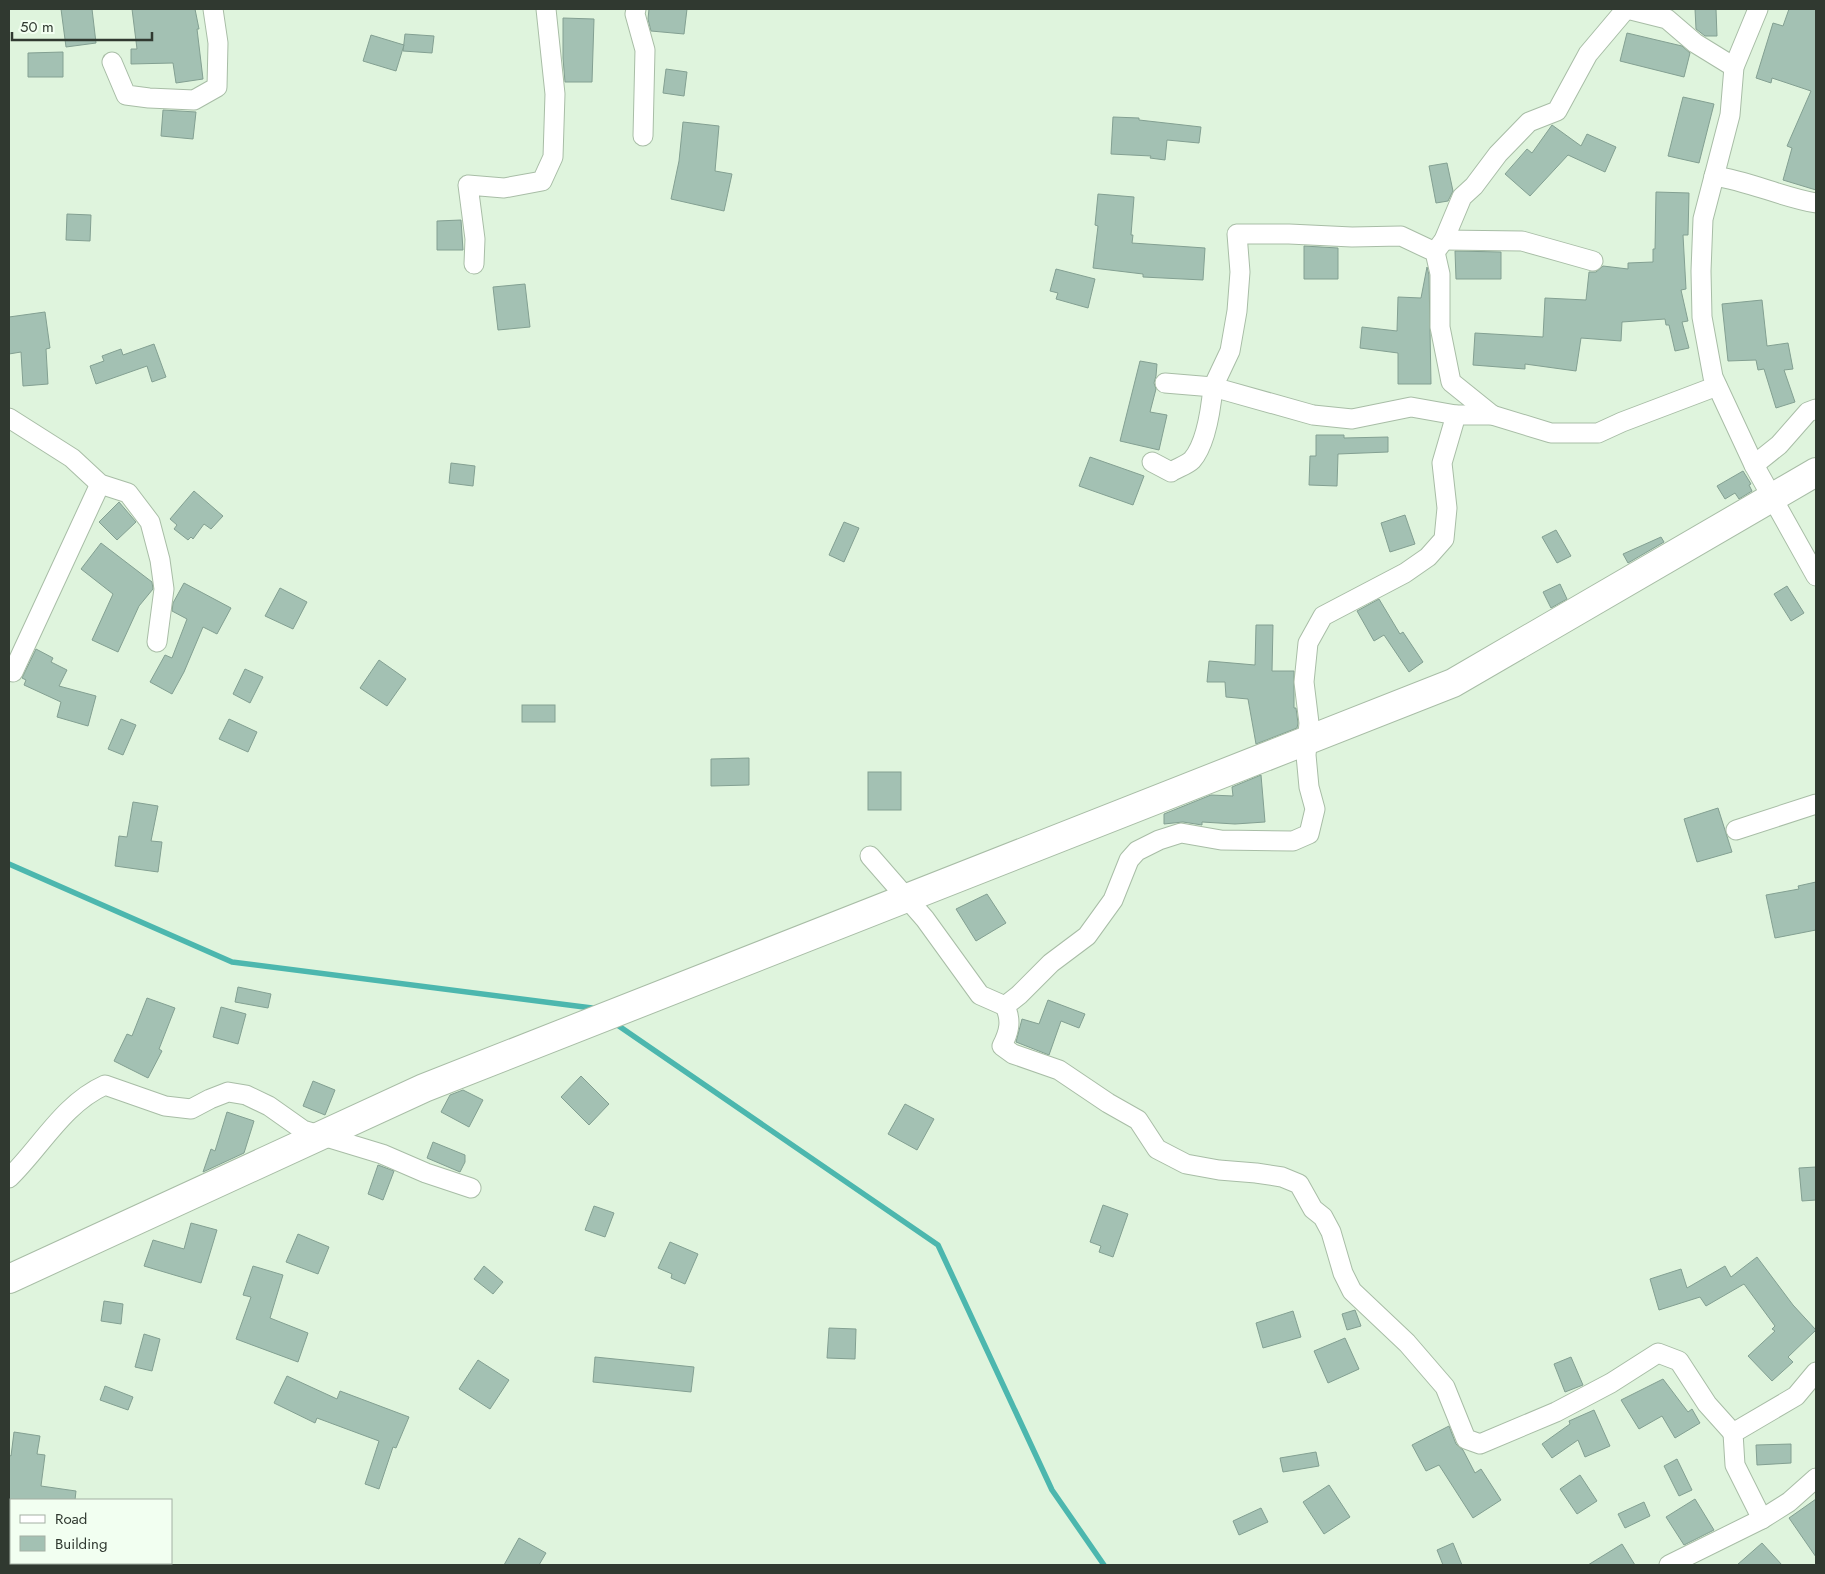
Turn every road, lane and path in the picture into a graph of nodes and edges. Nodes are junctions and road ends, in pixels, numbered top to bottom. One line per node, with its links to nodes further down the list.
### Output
1 (213, 9): 6 (street)
2 (546, 9): 13 (street)
3 (636, 9): 8 (street)
4 (1626, 9): 7 (street); 11 (street)
5 (1758, 9): 7 (street)
6 (112, 62)
7 (1734, 67): 9 (street)
8 (643, 136)
9 (1714, 176): 10 (street); 15 (street)
10 (1816, 203)
11 (1440, 246): 12 (street); 16 (street); 18 (street)
12 (1593, 261)
13 (474, 264)
14 (1165, 383): 16 (street)
15 (1717, 386): 18 (street); 22 (street)
16 (1212, 387): 19 (street); 21 (street)
17 (1816, 409): 22 (street)
18 (1492, 414): 19 (street)
19 (1456, 416): 31 (street)
20 (9, 418): 24 (street)
21 (1152, 462)
22 (1754, 465): 25 (street)
23 (1816, 472): 34 (highway)
24 (100, 484): 26 (street); 27 (street)
25 (1816, 576)
26 (157, 642)
27 (13, 672)
28 (1816, 804): 29 (street)
29 (1736, 830)
30 (870, 856): 31 (street)
31 (1005, 1006): 36 (street)
32 (9, 1178): 33 (street)
33 (471, 1188)
34 (9, 1279)
35 (1816, 1372): 36 (street)
36 (1733, 1433): 38 (street)
37 (1816, 1478): 38 (street)
38 (1762, 1519): 39 (street)
39 (1669, 1565)

